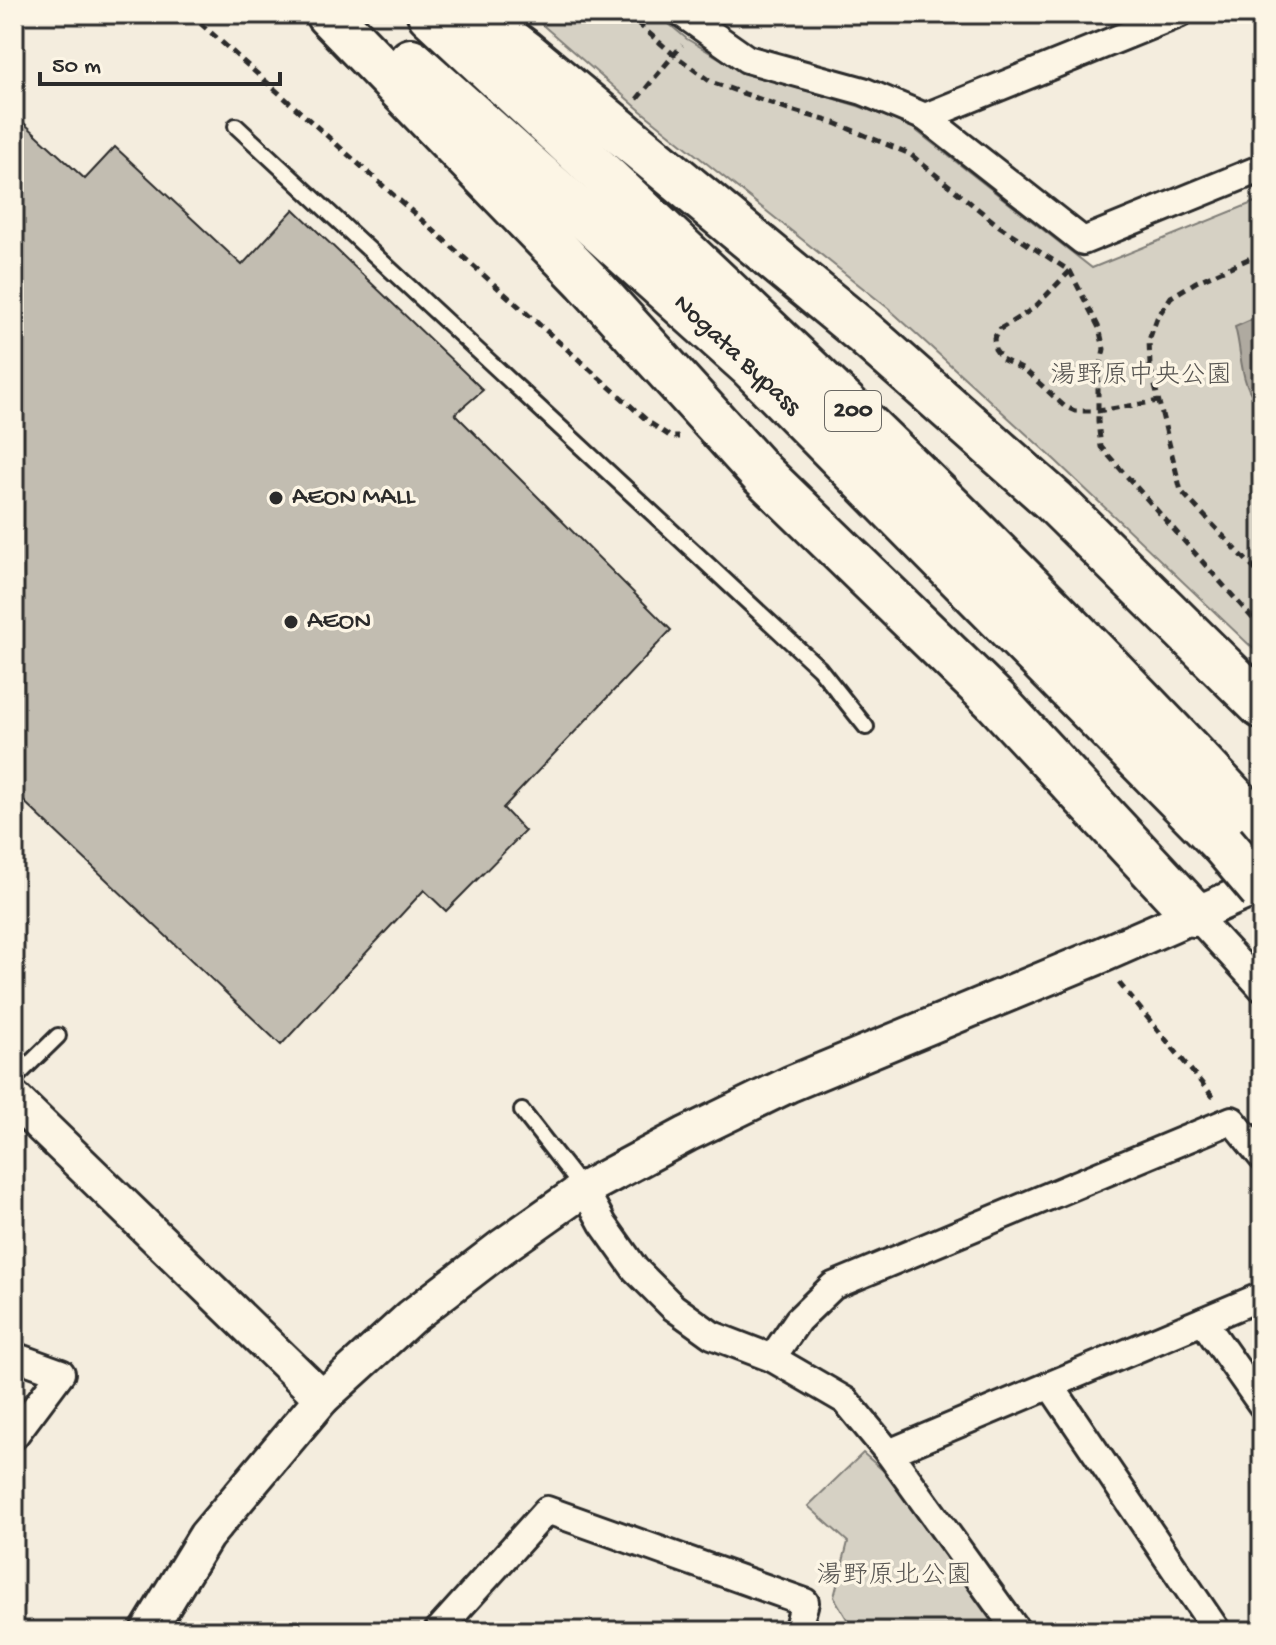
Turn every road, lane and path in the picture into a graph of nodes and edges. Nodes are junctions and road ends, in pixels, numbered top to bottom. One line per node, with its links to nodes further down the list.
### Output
1 (190, 14): 19 (path)
2 (328, 14): 26 (highway)
3 (359, 14): 24 (highway, Nogata Bypass / 200)
4 (430, 14): 24 (highway, Nogata Bypass / 200)
5 (474, 14): 22 (highway)
6 (627, 14): 10 (path)
7 (722, 14): 9 (street)
8 (1179, 14): 12 (street)
9 (690, 19): 10 (path); 12 (street)
10 (673, 54): 11 (path); 16 (path)
11 (628, 110)
12 (925, 117): 14 (street)
13 (236, 126): 23 (lane)
14 (1262, 168)
15 (1262, 253): 17 (path)
16 (1070, 271): 18 (path); 18 (path)
17 (1159, 401): 18 (path); 20 (path)
18 (1098, 411): 21 (path)
19 (682, 437)
20 (1262, 577)
21 (1262, 629)
22 (1262, 706)
23 (866, 727)
24 (1248, 833): 25 (highway, Nogata Bypass / 200, bridge)
25 (1262, 887): 26 (street)
26 (1194, 914): 28 (street); 35 (street)
27 (1119, 983): 33 (path)
28 (1262, 988)
29 (58, 1036): 30 (lane)
30 (14, 1079)
31 (14, 1099): 41 (street)
32 (522, 1111): 35 (lane)
33 (1232, 1120): 34 (street); 39 (street)
34 (1262, 1157)
35 (584, 1189): 39 (street); 41 (street)
36 (1262, 1296): 37 (street)
37 (1203, 1321): 40 (street); 42 (street)
38 (14, 1356): 43 (street)
39 (772, 1358): 44 (street)
40 (1050, 1385): 44 (street); 49 (street)
41 (322, 1398): 45 (street)
42 (1262, 1405)
43 (14, 1436)
44 (889, 1453): 48 (street)
45 (148, 1631)
46 (438, 1631): 47 (street)
47 (797, 1631)
48 (1017, 1631)
49 (1217, 1631)

